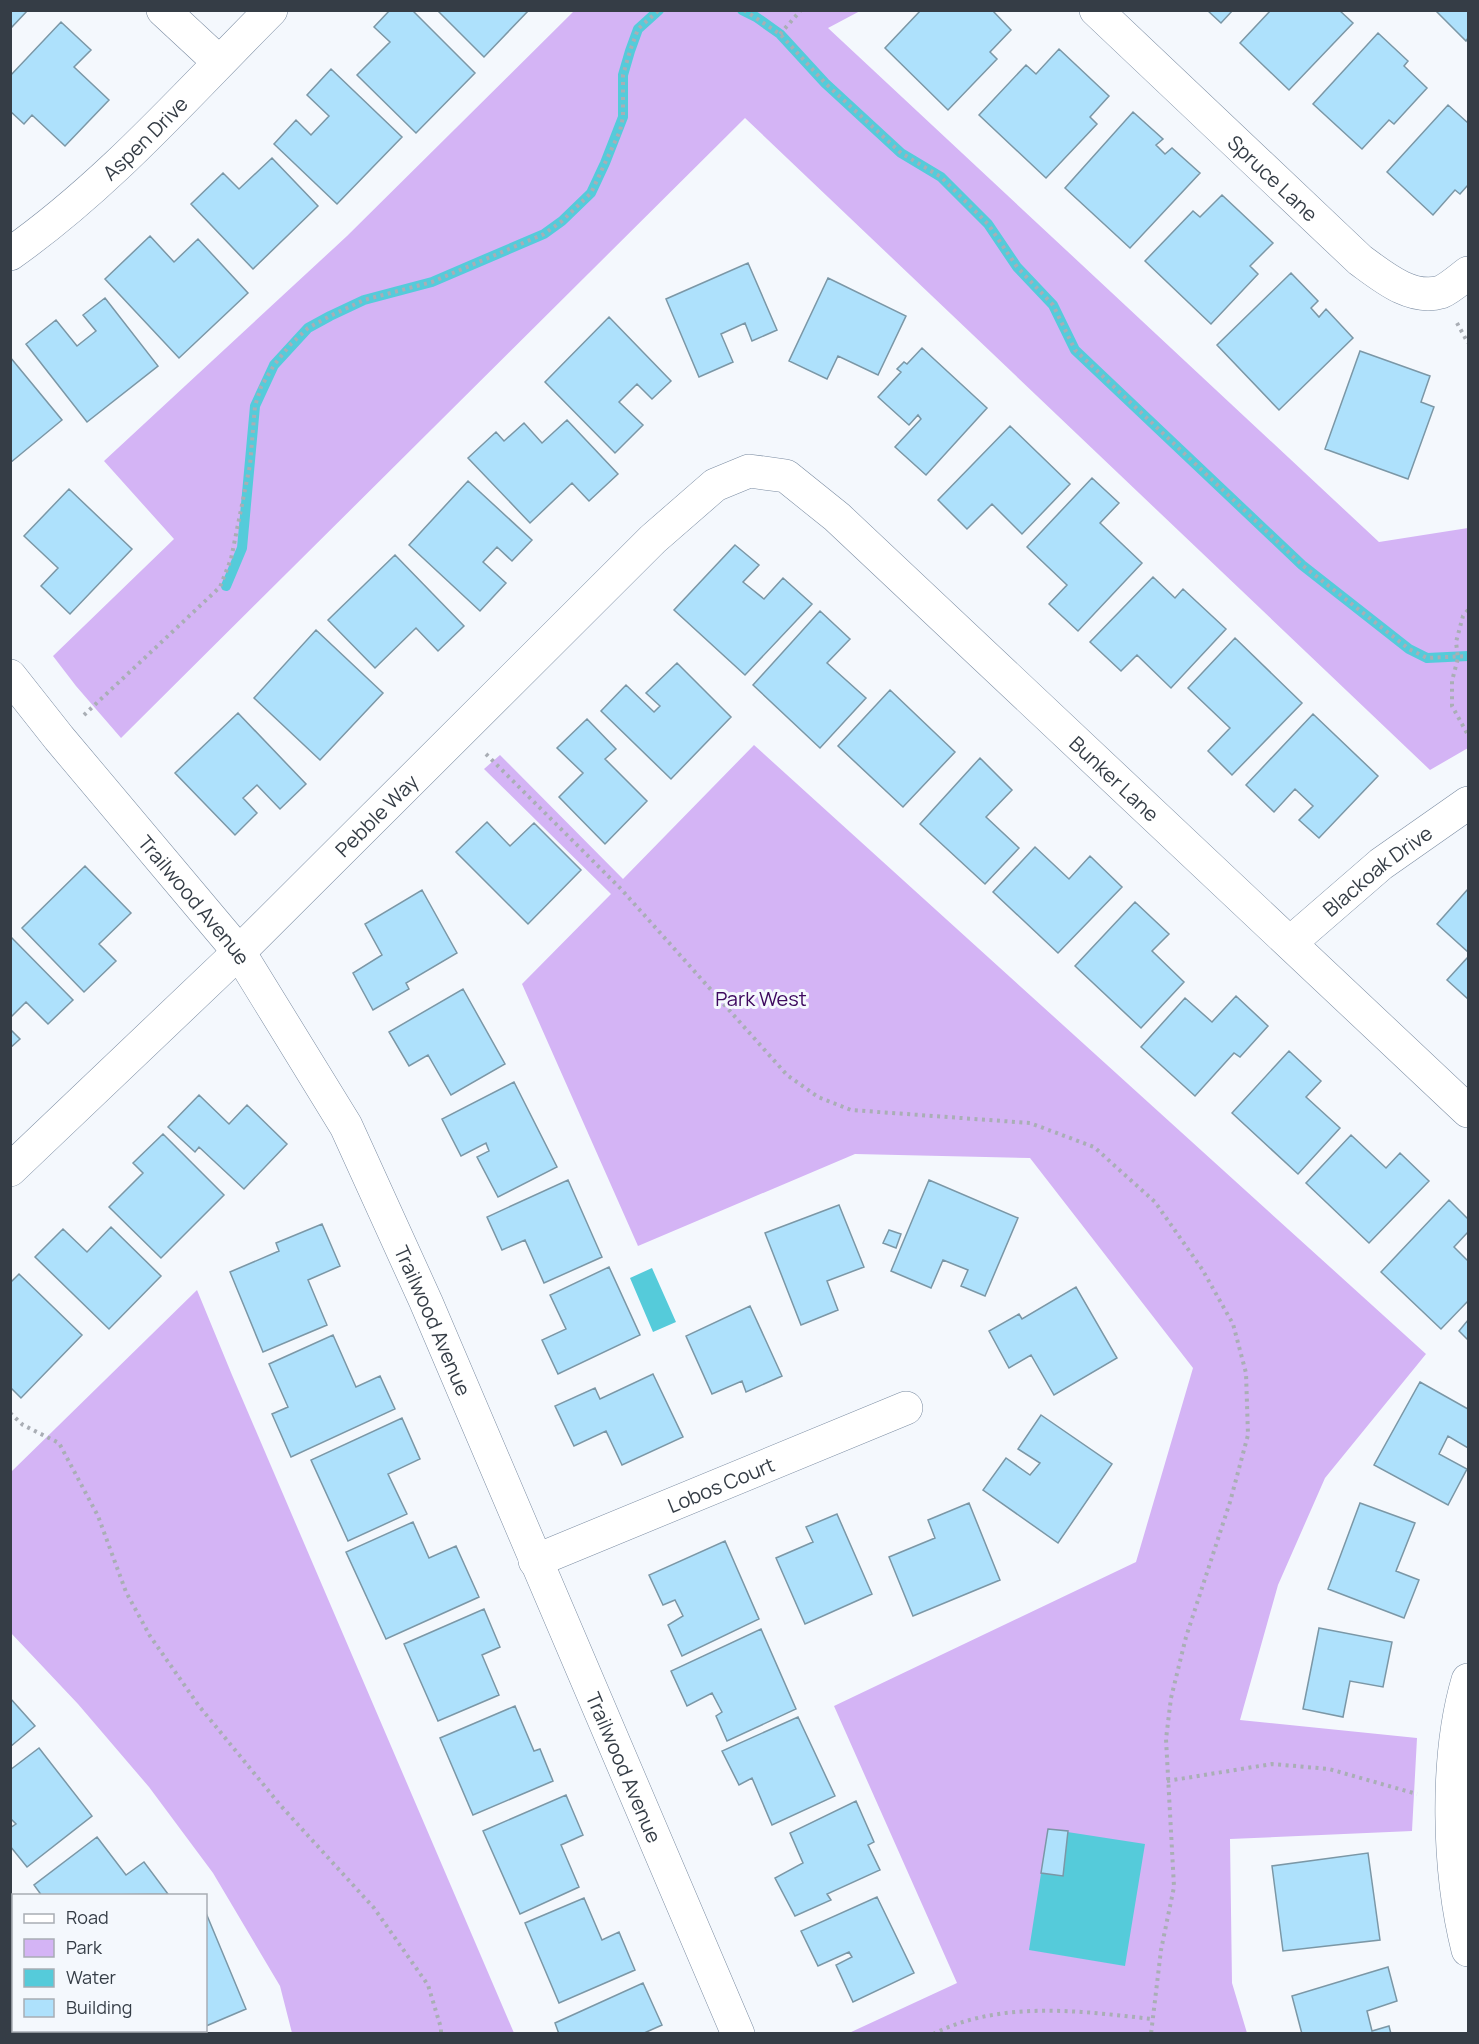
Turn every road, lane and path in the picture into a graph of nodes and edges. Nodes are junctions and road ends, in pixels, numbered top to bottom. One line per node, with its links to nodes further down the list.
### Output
1 (163, 10): 8 (street)
2 (271, 10): 8 (street, Aspen Drive)
3 (659, 10): 18 (path)
4 (744, 10): 7 (path)
5 (801, 10): 7 (path)
6 (1096, 10): 10 (street, Spruce Lane)
7 (780, 34): 14 (path)
8 (219, 62): 9 (street, Aspen Drive)
9 (10, 254)
10 (1468, 273)
11 (749, 471): 16 (street, Pebble Way); 20 (street, Bunker Lane)
12 (1468, 610): 14 (path)
13 (1468, 657): 14 (path)
14 (1458, 658): 17 (path)
15 (10, 676): 18 (street, Trailwood Avenue)
16 (462, 730): 21 (street, Pebble Way); 28 (path)
17 (1468, 735)
18 (59, 738): 21 (street, Trailwood Avenue)
19 (1468, 803): 20 (street, Blackoak Drive)
20 (1291, 942): 22 (street, Bunker Lane)
21 (239, 952): 23 (street, Pebble Way); 26 (street, Trailwood Avenue)
22 (1468, 1111)
23 (10, 1170)
24 (906, 1408): 26 (street, Lobos Court)
25 (10, 1413): 32 (path)
26 (536, 1561): 33 (street, Trailwood Avenue)
27 (1468, 1680): 29 (street)
28 (1167, 1781): 29 (path); 31 (path)
29 (1453, 1804): 30 (street)
30 (1468, 1950)
31 (1152, 2019): 34 (path); 35 (path)
32 (441, 2034)
33 (738, 2034)
34 (933, 2034)
35 (1151, 2034)

